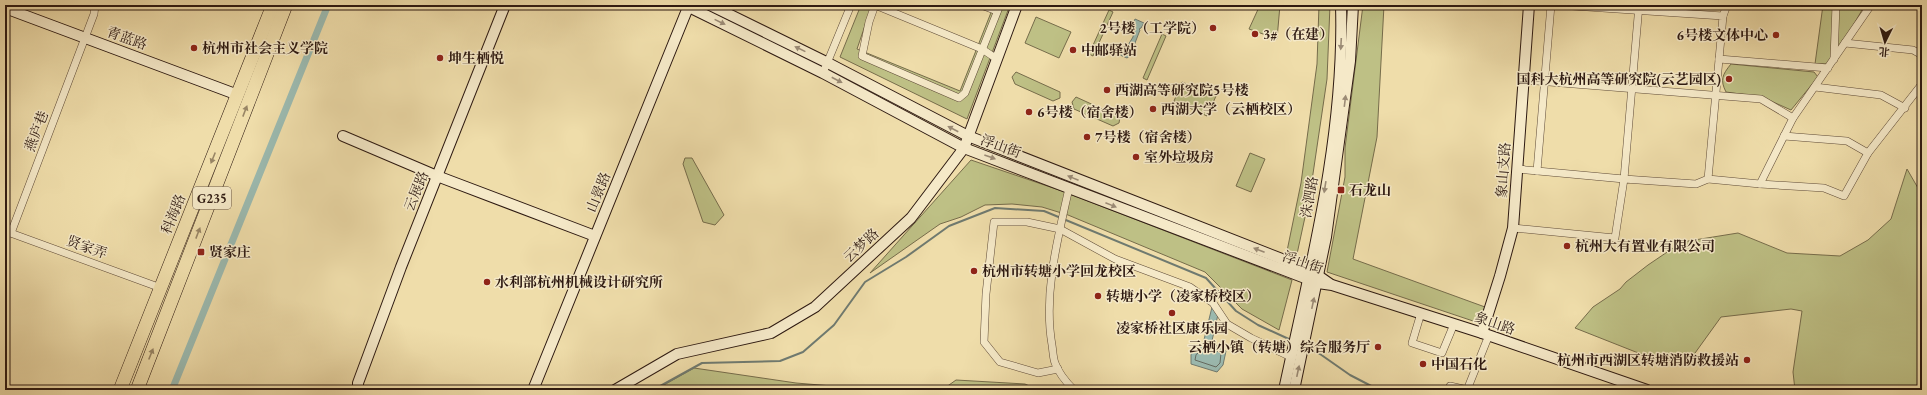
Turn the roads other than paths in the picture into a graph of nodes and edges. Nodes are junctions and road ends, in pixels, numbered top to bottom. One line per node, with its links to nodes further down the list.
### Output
1 (95, 5): 23 (street, 燕庐巷)
2 (273, 5): 38 (highway, 科海路 / G235)
3 (286, 5): 67 (highway, G235, one-way to 3)
4 (505, 5): 49 (main road, 云展路)
5 (710, 5): 30 (main road, 浮山街, one-way to 5)
6 (851, 5): 30 (street)
7 (875, 5): 25 (street); 25 (street)
8 (981, 5): 20 (street)
9 (1018, 5): 27 (main road, 云梦路)
10 (1340, 5): 58 (main road, 洙泗路, one-way to 58)
11 (1353, 5): 58 (main road, 洙泗路, one-way to 11)
12 (1529, 5): 33 (main road, 象山支路)
13 (1551, 5): 34 (street)
14 (1557, 5): 21 (street)
15 (1727, 5): 22 (street)
16 (1836, 5): 29 (street)
17 (1871, 5): 24 (street)
18 (687, 6): 32 (main road, 浮山街, one-way to 32); 57 (main road, 山景路)
19 (5, 8): 23 (main road, 青蓝路)
20 (998, 8): 25 (street)
21 (1638, 8): 22 (street); 37 (street)
22 (1723, 16): 28 (street)
23 (85, 38): 38 (main road, 青蓝路); 56 (street, 燕庐巷)
24 (1845, 43): 26 (street); 29 (street)
25 (982, 49): 27 (street)
26 (1922, 55)
27 (997, 59): 43 (main road, 云梦路)
28 (1719, 59): 31 (street); 39 (street)
29 (1834, 59): 31 (street)
30 (828, 63): 32 (street); 43 (main road, 浮山街, one-way to 30)
31 (1828, 68): 36 (street)
32 (823, 73): 45 (main road, 浮山街, one-way to 45)
33 (1524, 80): 34 (street); 47 (main road, 象山支路)
34 (1544, 82): 37 (street); 48 (street)
35 (1922, 84): 40 (street)
36 (1814, 87): 40 (street); 41 (street)
37 (1632, 88): 39 (street); 50 (street)
38 (238, 95): 60 (highway, 科海路 / G235, one-way to 60)
39 (1716, 95): 41 (street); 51 (street)
40 (1905, 108): 46 (street)
41 (1793, 118): 44 (street)
42 (343, 136): 49 (main road)
43 (968, 136): 45 (main road, 云梦路); 58 (main road, 浮山街, one-way to 43)
44 (1784, 136): 46 (street); 52 (street)
45 (964, 148): 53 (main road, 浮山街, one-way to 53); 70 (main road, 云梦路)
46 (1868, 153): 52 (street)
47 (1517, 170): 48 (street); 55 (main road, 象山支路)
48 (1537, 171): 50 (street)
49 (437, 176): 57 (main road); 68 (main road, 云展路)
50 (1624, 179): 51 (street); 55 (street)
51 (1708, 179): 52 (street)
52 (1760, 184)
53 (1069, 188): 54 (street); 58 (main road, 浮山街, one-way to 58)
54 (1061, 226): 64 (street); 65 (street); 65 (street)
55 (1513, 228): 63 (main road, 象山支路)
56 (8, 232): 60 (street, 贤家弄)
57 (596, 236): 69 (main road, 山景路)
58 (1314, 277): 59 (main road, 浮山街); 64 (main road, 洙泗路); 73 (main road, 洙泗路, one-way to 58)
59 (1332, 285): 61 (main road, 象山路)
60 (161, 288): 66 (highway, 科海路 / G235)
61 (1421, 313): 62 (main road, 象山路); 62 (street)
62 (1454, 324): 63 (main road, 象山路)
63 (1485, 334): 75 (street); 76 (main road, 象山路)
64 (1291, 357): 72 (main road, 洙泗路)
65 (1058, 369): 71 (street)
66 (120, 390)
67 (136, 390)
68 (358, 390)
69 (533, 390)
70 (615, 390)
71 (1074, 390)
72 (1284, 390)
73 (1294, 390)
74 (1449, 390): 75 (street)
75 (1467, 390)
76 (1647, 390)

